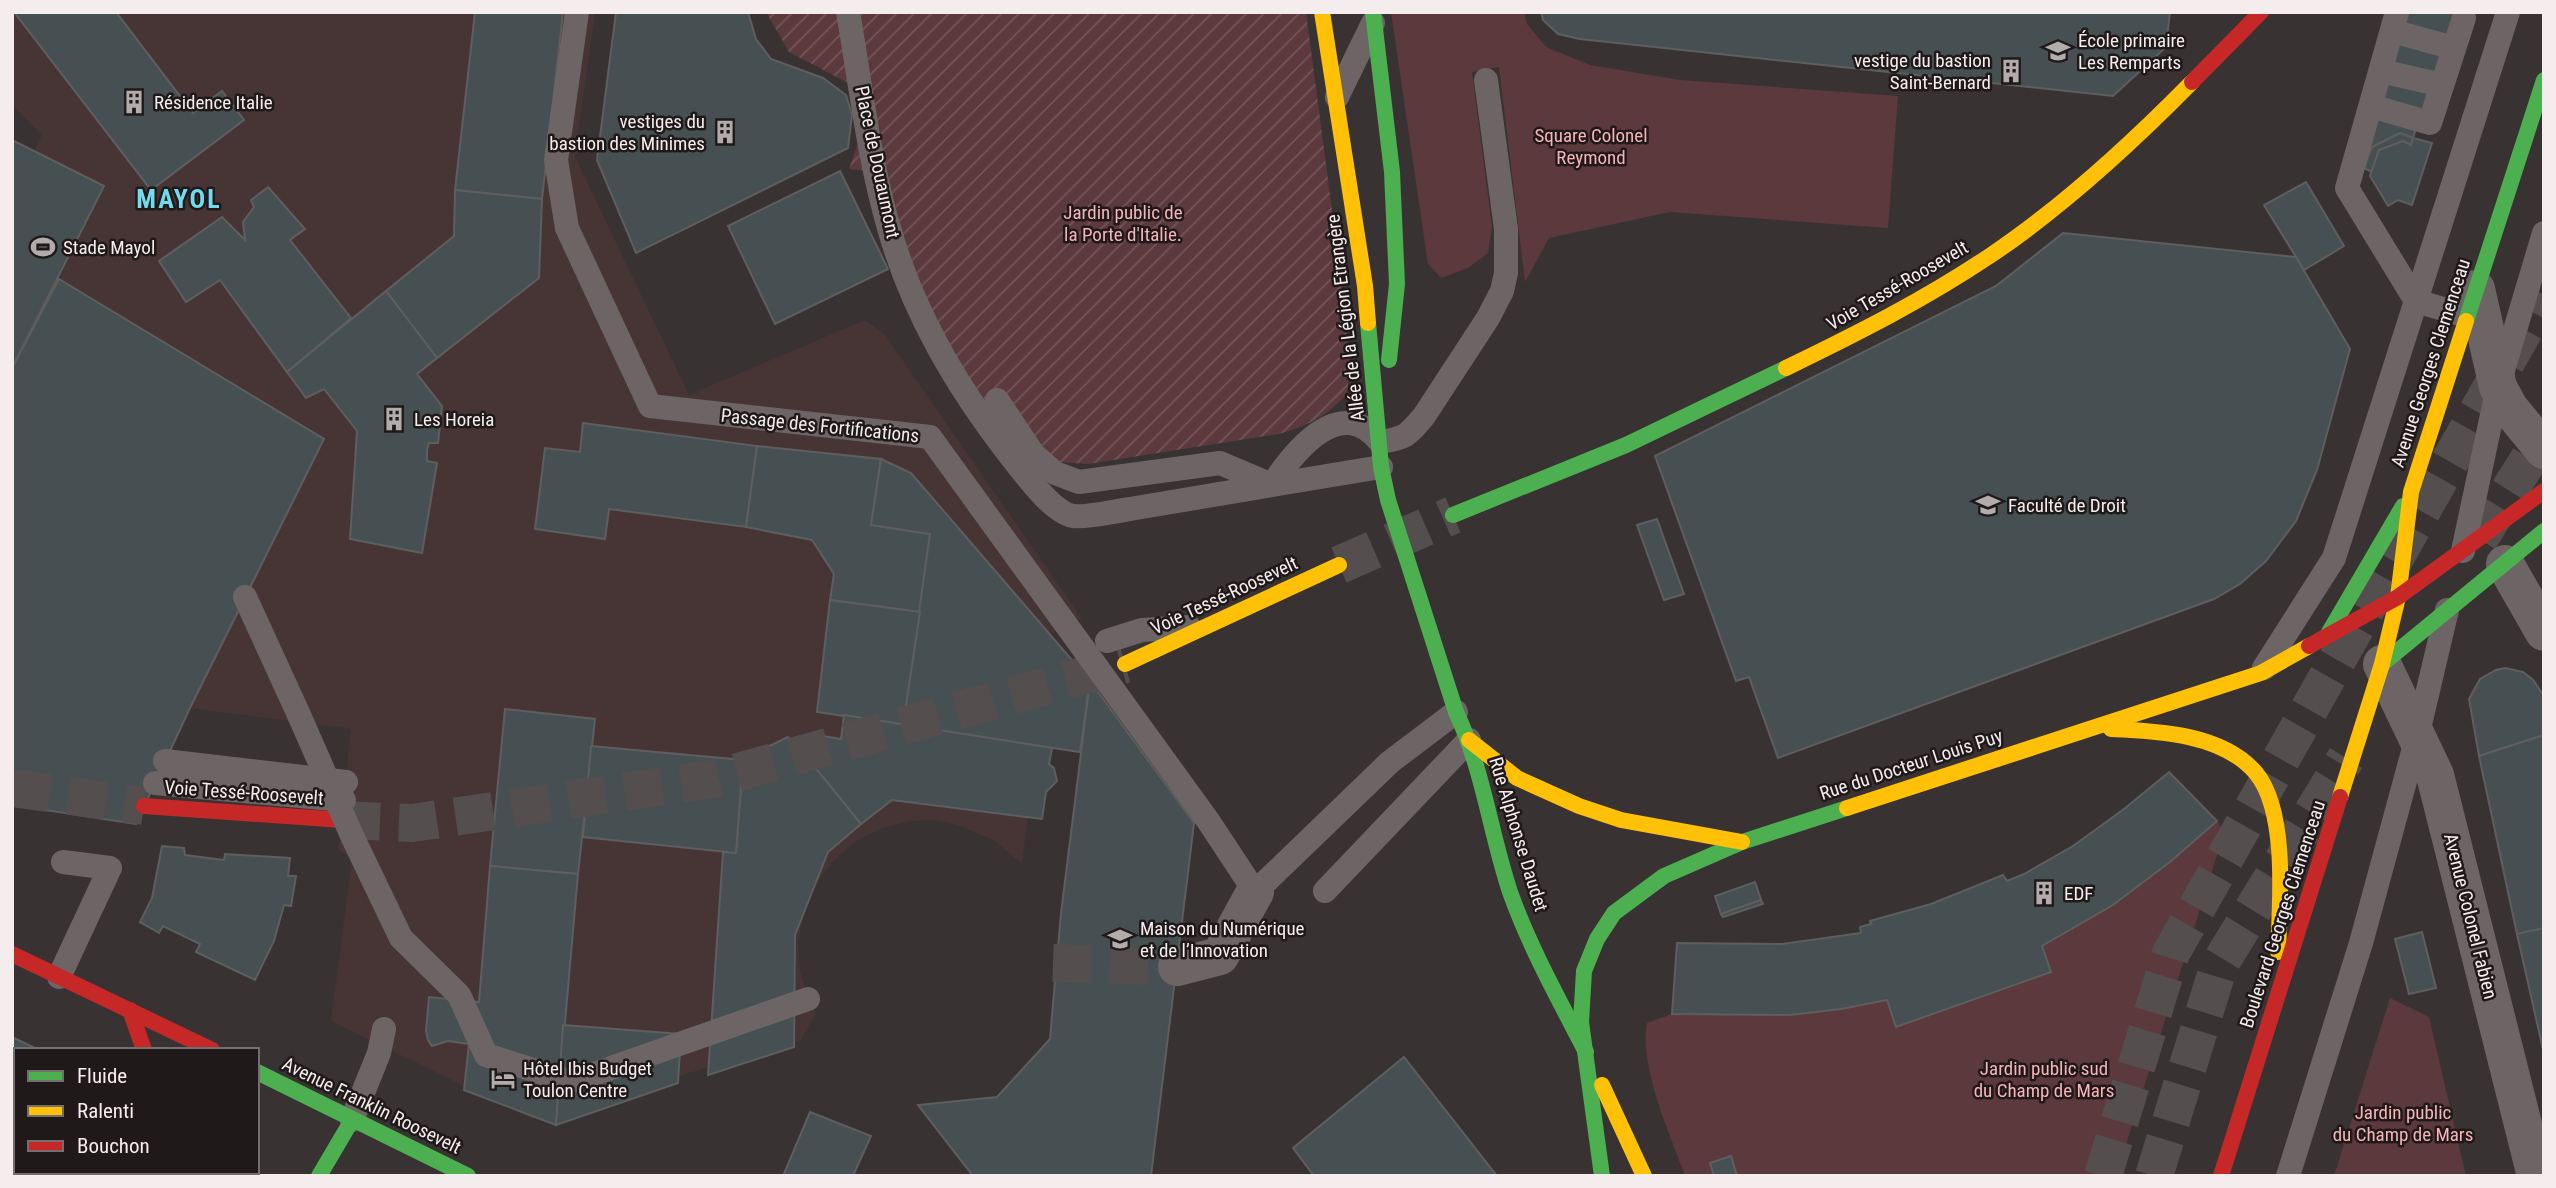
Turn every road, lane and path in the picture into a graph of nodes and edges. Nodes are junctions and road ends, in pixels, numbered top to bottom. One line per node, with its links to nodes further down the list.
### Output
1 (577, 12): 52 (lane, Passage des Fortifications)
2 (848, 12): 24 (lane, Place de Douaumont)
3 (1322, 12): 14 (main road, Allée de la Légion Etrangère)
4 (2261, 12): 27 (main road, Voie Tessé-Roosevelt)
5 (2508, 12): 17 (lane)
6 (2459, 14): 9 (lane)
7 (1373, 16): 14 (lane); 21 (main road, Allée de la Légion Etrangère)
8 (2395, 22): 9 (lane); 10 (lane)
9 (2454, 48): 13 (lane)
10 (2381, 71): 13 (lane); 15 (lane)
11 (2544, 79): 18 (main road, Avenue Georges Clemenceau)
12 (1486, 80): 21 (lane)
13 (2442, 85): 15 (lane)
14 (1336, 97): 21 (main road, Allée de la Légion Etrangère)
15 (2371, 106): 17 (lane)
16 (2544, 233): 19 (lane)
17 (2416, 301): 18 (lane); 41 (lane)
18 (2472, 303): 19 (street); 26 (main road, Avenue Georges Clemenceau)
19 (2498, 387): 22 (street); 29 (lane)
20 (996, 400): 24 (lane)
21 (1380, 442): 23 (main road, Rue Alphonse Daudet); 24 (lane)
22 (2544, 450)
23 (1381, 467): 24 (lane); 42 (main road, Rue Alphonse Daudet)
24 (1272, 485)
25 (2544, 491): 29 (main road)
26 (2411, 492): 33 (main road, Avenue Georges Clemenceau); 37 (main road, Rue du Docteur Louis Puy)
27 (1453, 515)
28 (2544, 531): 30 (main road)
29 (2464, 549): 33 (main road); 34 (lane)
30 (2505, 564): 34 (main road); 36 (street)
31 (1339, 565): 35 (main road, Voie Tessé-Roosevelt)
32 (245, 597): 48 (lane, bridge)
33 (2398, 597): 37 (main road); 40 (main road, Avenue Georges Clemenceau)
34 (2446, 612): 40 (main road); 44 (lane)
35 (1211, 626): 38 (lane); 39 (main road, Voie Tessé-Roosevelt)
36 (2544, 632)
37 (2328, 634): 41 (main road, Rue du Docteur Louis Puy)
38 (1107, 641)
39 (1125, 664)
40 (2382, 664): 44 (street, Avenue Colonel Fabien); 57 (main road, Boulevard Georges Clemenceau)
41 (2261, 673): 43 (main road, Rue du Docteur Louis Puy)
42 (1456, 712): 45 (main road, Rue Alphonse Daudet); 52 (lane)
43 (2095, 729): 49 (main road, Rue du Docteur Louis Puy); 57 (main road, Rue du Docteur Louis Puy)
44 (2417, 737): 70 (lane); 71 (street, Avenue Colonel Fabien)
45 (1469, 740): 49 (main road, Rue Alphonse Daudet); 51 (lane); 62 (main road, Rue Alphonse Daudet)
46 (160, 772): 48 (lane)
47 (144, 806): 48 (main road, Voie Tessé-Roosevelt)
48 (346, 810): 56 (lane)
49 (1742, 842): 62 (main road, Rue du Docteur Louis Puy)
50 (63, 862): 55 (lane)
51 (1325, 891)
52 (1255, 892): 54 (street)
53 (12, 954): 55 (main road)
54 (1177, 967)
55 (59, 976): 58 (main road)
56 (808, 999)
57 (2277, 1000): 69 (main road, Boulevard Georges Clemenceau)
58 (130, 1010): 60 (main road); 61 (main road)
59 (384, 1029): 64 (lane)
60 (144, 1048)
61 (208, 1048)
62 (1586, 1052): 67 (main road, Rue du Docteur Louis Puy); 68 (main road)
63 (259, 1073): 64 (main road, Avenue Franklin Roosevelt)
64 (352, 1120): 65 (main road); 66 (main road, Avenue Franklin Roosevelt)
65 (319, 1176)
66 (468, 1176)
67 (1602, 1176)
68 (1644, 1176)
69 (2221, 1176)
70 (2288, 1176)
71 (2536, 1176)

